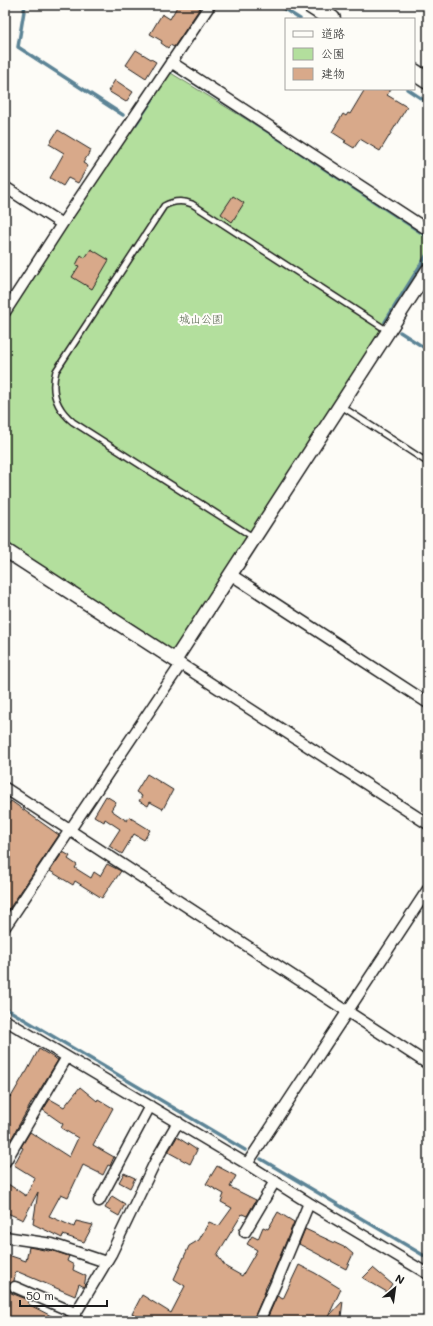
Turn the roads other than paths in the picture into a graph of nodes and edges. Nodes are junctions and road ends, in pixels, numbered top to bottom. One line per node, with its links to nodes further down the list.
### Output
1 (210, 5): 4 (street)
2 (310, 5): 3 (main road)
3 (330, 18)
4 (171, 62): 8 (street); 9 (street)
5 (415, 73): 6 (main road)
6 (428, 81)
7 (5, 187): 8 (street)
8 (62, 224): 11 (street)
9 (428, 230)
10 (428, 270): 12 (street)
11 (5, 312)
12 (388, 331): 13 (street); 15 (lane)
13 (340, 406): 14 (lane); 15 (street)
14 (427, 462)
15 (254, 538): 17 (street)
16 (5, 550): 18 (street)
17 (230, 574): 18 (street); 19 (street)
18 (178, 662): 21 (street); 22 (street)
19 (428, 703)
20 (5, 788): 22 (street)
21 (428, 824)
22 (70, 830): 24 (street); 25 (street)
23 (428, 889): 25 (street)
24 (5, 927)
25 (347, 1012): 28 (street); 32 (street)
26 (5, 1020): 27 (street)
27 (67, 1057): 29 (street); 31 (street)
28 (428, 1064)
29 (150, 1106): 30 (street); 34 (street)
30 (178, 1122): 32 (street); 38 (street)
31 (5, 1162)
32 (247, 1164): 33 (street)
33 (275, 1181): 35 (street); 36 (street)
34 (99, 1201)
35 (309, 1203): 39 (street); 42 (street)
36 (245, 1232)
37 (5, 1237): 38 (street)
38 (106, 1262): 41 (street)
39 (428, 1274)
40 (15, 1287): 41 (street)
41 (73, 1317)
42 (259, 1321)

